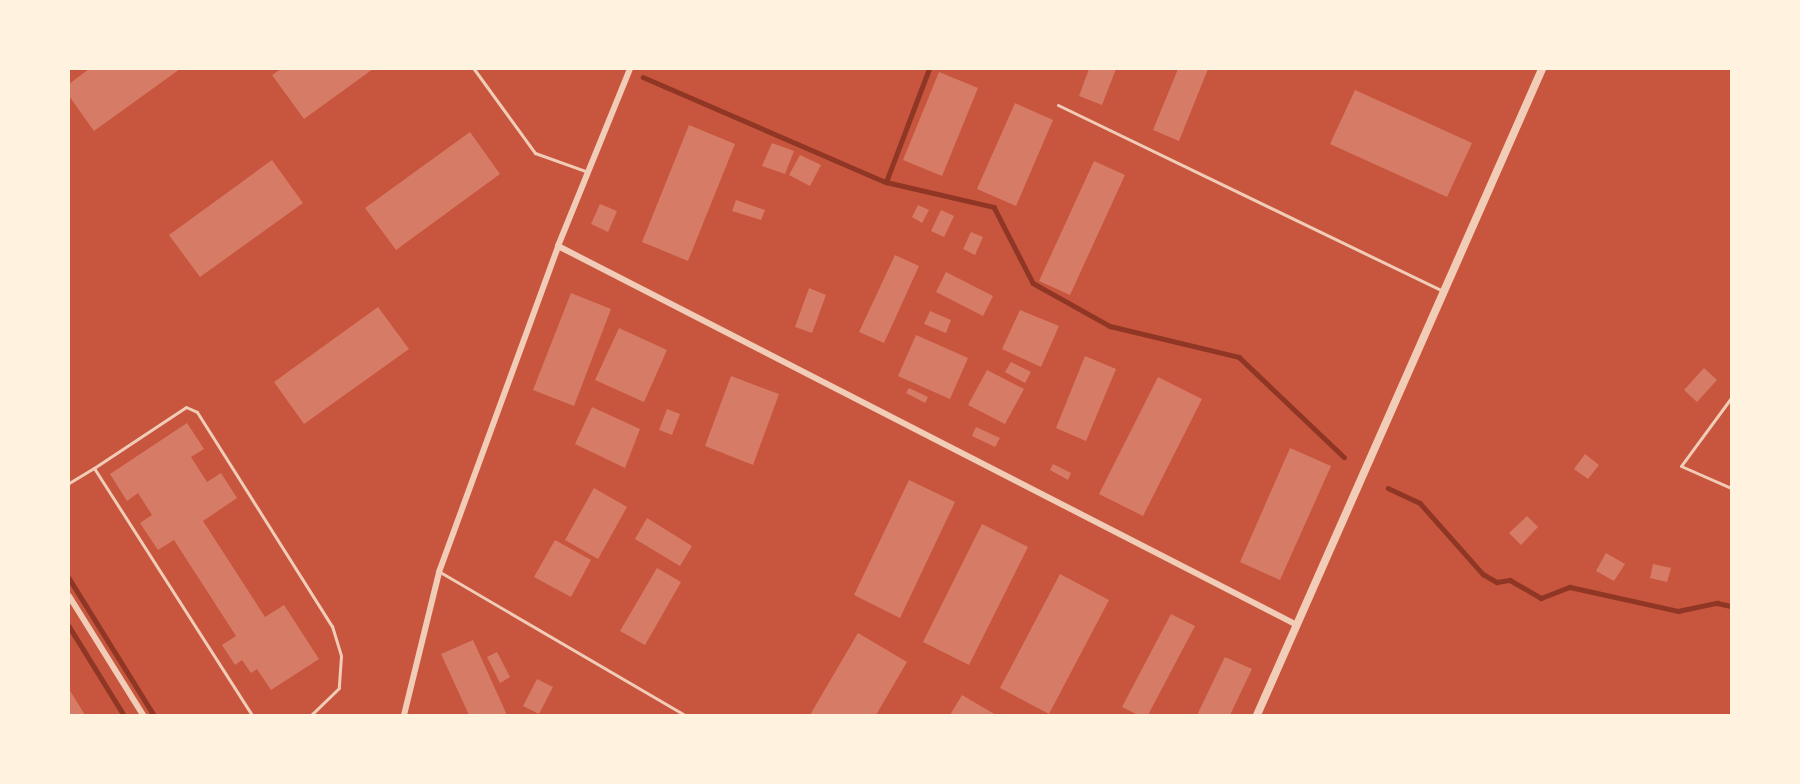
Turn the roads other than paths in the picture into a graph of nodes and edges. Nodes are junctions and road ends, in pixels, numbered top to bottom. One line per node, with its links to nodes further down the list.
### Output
1 (474, 69): 5 (lane)
2 (630, 69): 5 (street)
3 (1542, 69): 7 (street)
4 (1058, 105): 7 (lane)
5 (588, 172): 6 (street)
6 (558, 246): 12 (street); 14 (street)
7 (1443, 291): 14 (street)
8 (1731, 398): 11 (lane)
9 (94, 468): 10 (lane); 16 (lane); 17 (lane)
10 (69, 483)
11 (1731, 488)
12 (439, 572): 18 (street); 19 (lane)
13 (69, 596): 15 (street)
14 (1295, 624): 20 (street)
15 (143, 715)
16 (252, 715)
17 (311, 715)
18 (404, 715)
19 (685, 715)
20 (1257, 715)

